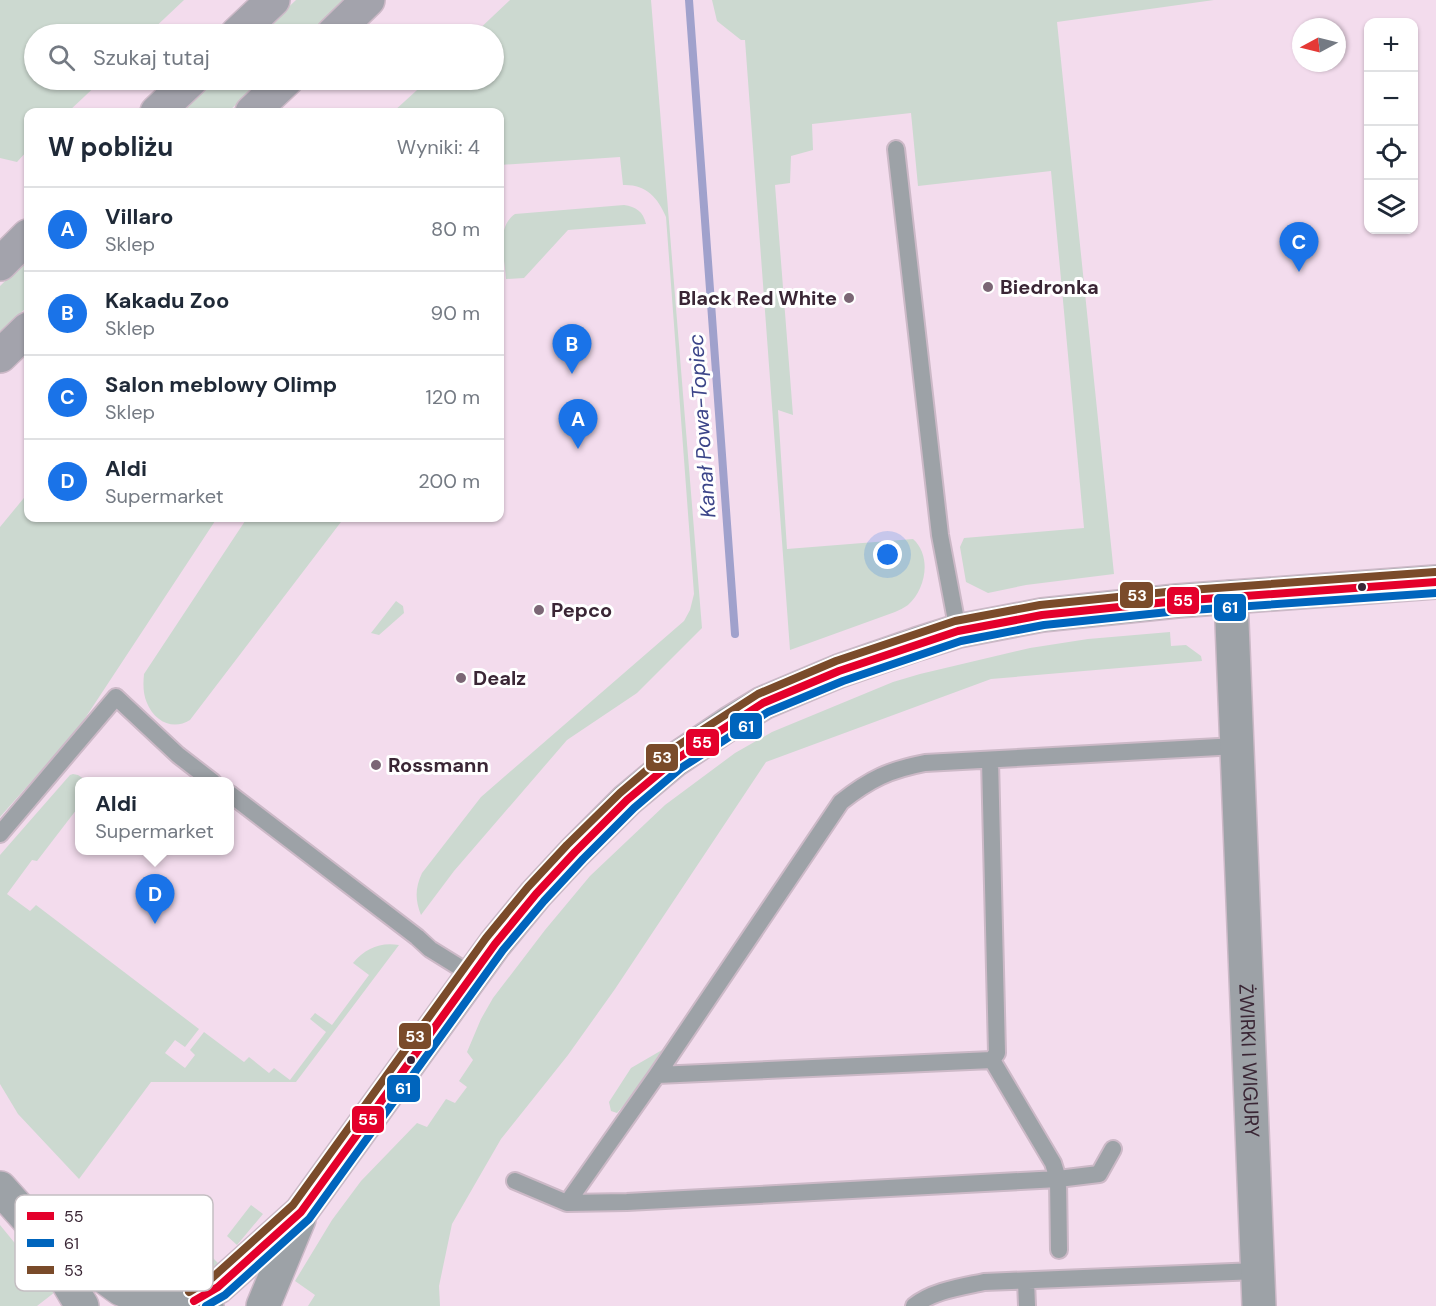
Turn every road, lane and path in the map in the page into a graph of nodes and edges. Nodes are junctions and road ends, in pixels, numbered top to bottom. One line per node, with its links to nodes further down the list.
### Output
1 (273, 0): 3 (main road)
2 (369, 0): 4 (main road)
3 (248, 24)
4 (344, 24)
5 (180, 90): 7 (main road)
6 (275, 90): 8 (main road)
7 (161, 108)
8 (256, 108)
9 (896, 149): 16 (lane)
10 (24, 241): 11 (main road)
11 (0, 264)
12 (24, 333): 13 (main road)
13 (0, 357)
14 (1436, 582): 15 (street)
15 (1231, 597): 16 (street); 17 (street, ŻWIRKI I WIGURY)
16 (958, 631): 22 (street)
17 (1237, 746): 18 (lane); 33 (street, ŻWIRKI I WIGURY)
18 (990, 760): 23 (lane); 24 (lane)
19 (207, 777): 21 (lane)
20 (234, 797): 22 (lane)
21 (0, 834)
22 (472, 975): 31 (street)
23 (992, 1060): 24 (lane); 26 (lane)
24 (657, 1076): 29 (lane)
25 (1113, 1149): 26 (lane)
26 (1058, 1179): 29 (lane); 32 (lane)
27 (515, 1181): 29 (lane)
28 (0, 1188): 30 (street)
29 (567, 1203)
30 (15, 1205)
31 (301, 1212): 38 (street); 40 (street)
32 (1059, 1250)
33 (1257, 1271): 34 (lane); 43 (street, ŻWIRKI I WIGURY)
34 (1026, 1281): 41 (lane); 42 (lane)
35 (73, 1291): 39 (street)
36 (126, 1291): 37 (street)
37 (151, 1304): 38 (street)
38 (201, 1304)
39 (82, 1306)
40 (263, 1306)
41 (914, 1306)
42 (1027, 1306)
43 (1259, 1306)

